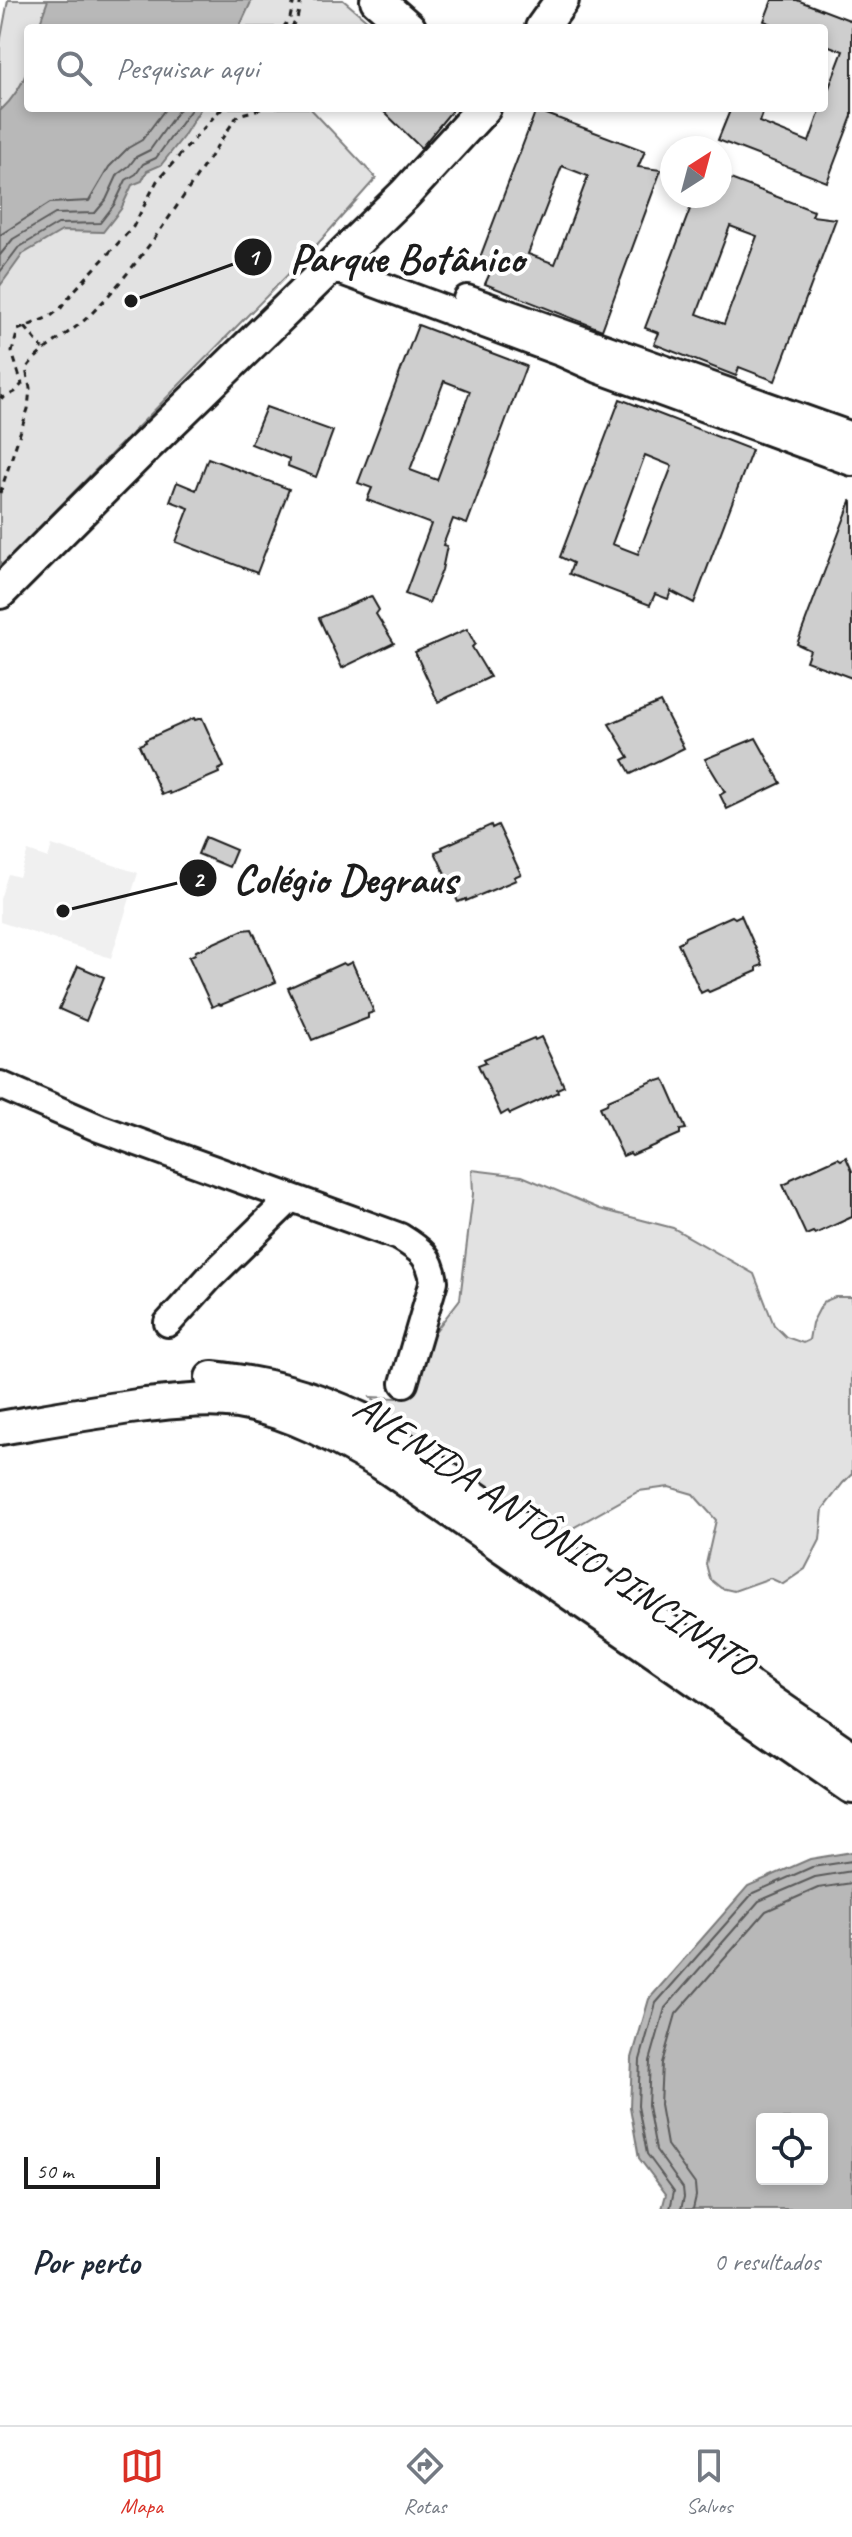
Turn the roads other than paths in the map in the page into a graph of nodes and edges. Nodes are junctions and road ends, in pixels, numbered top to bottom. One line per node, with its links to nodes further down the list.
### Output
1 (377, 0): 3 (main road)
2 (562, 0): 4 (main road)
3 (404, 24)
4 (545, 24)
5 (480, 112): 6 (main road)
6 (338, 260): 7 (lane); 10 (main road)
7 (428, 294): 8 (lane); 9 (lane)
8 (852, 436)
9 (852, 462)
10 (0, 592)
11 (0, 1085): 12 (lane)
12 (290, 1199): 13 (lane); 14 (lane)
13 (168, 1323)
14 (404, 1383)
15 (0, 1405): 17 (main road, AVENIDA ANTÔNIO PINCINATO)
16 (0, 1428): 18 (main road, AVENIDA ANTÔNIO PINCINATO)
17 (852, 1758)
18 (852, 1787)

